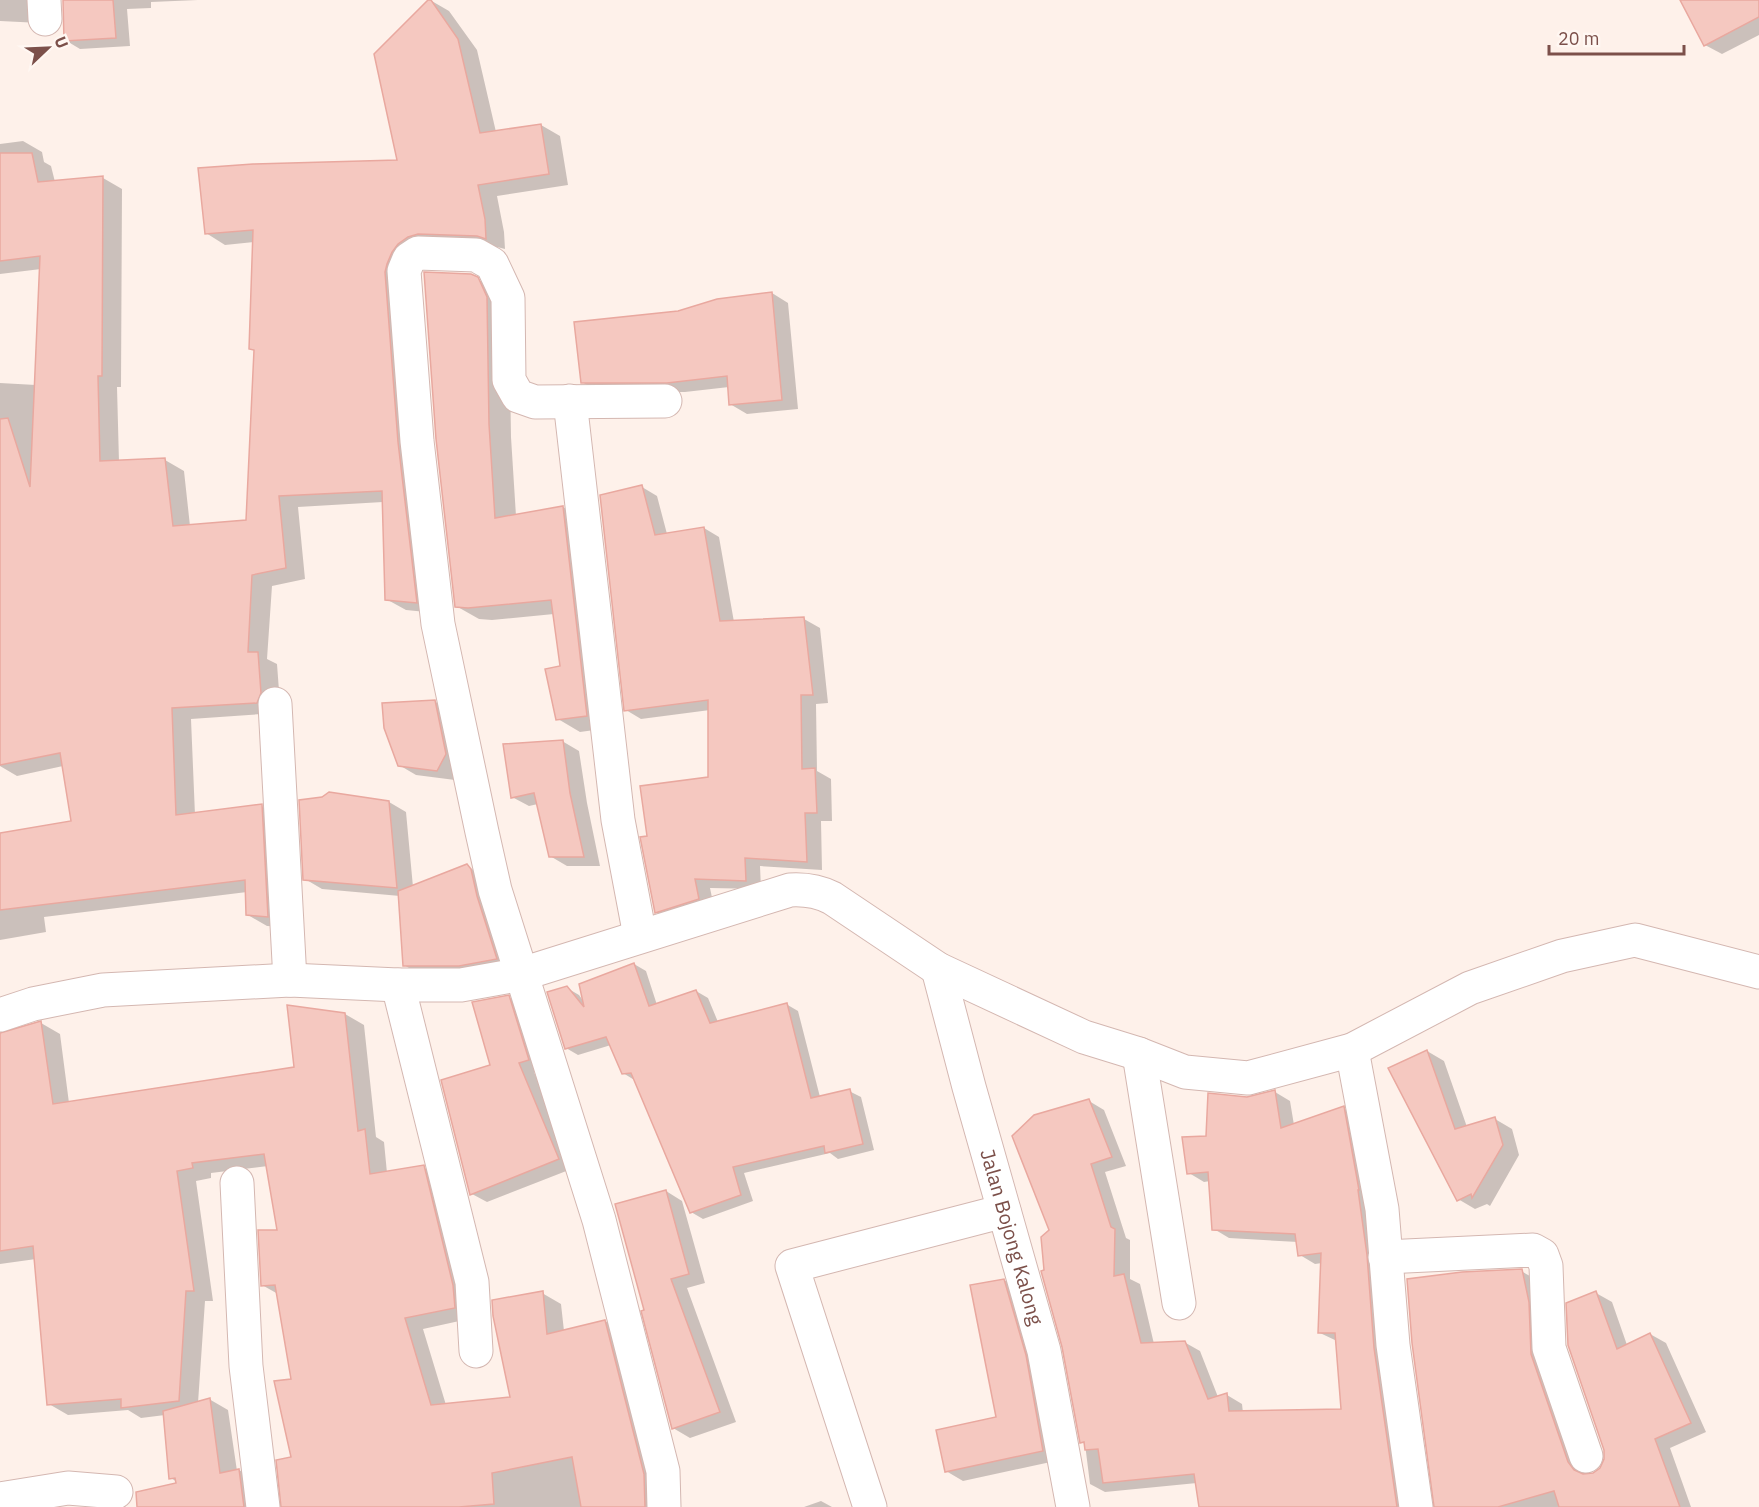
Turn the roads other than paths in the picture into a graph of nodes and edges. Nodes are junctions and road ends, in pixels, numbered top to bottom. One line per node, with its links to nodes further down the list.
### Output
1 (570, 401): 2 (street); 4 (street); 7 (street)
2 (665, 401)
3 (275, 704): 8 (street)
4 (640, 936): 5 (street); 7 (street)
5 (938, 969): 12 (street); 14 (street, Jalan Bojong Kalong)
6 (1759, 972): 11 (street)
7 (522, 974): 9 (street); 22 (street)
8 (290, 980): 9 (street); 10 (street)
9 (398, 986): 17 (street)
10 (0, 1015)
11 (1352, 1050): 12 (street); 15 (street)
12 (1139, 1054): 16 (street)
13 (237, 1183): 21 (street)
14 (1004, 1211): 23 (street); 24 (street, Jalan Bojong Kalong)
15 (1385, 1257): 18 (street); 25 (street)
16 (1179, 1303)
17 (476, 1352)
18 (1586, 1456)
19 (116, 1492): 20 (street)
20 (0, 1499)
21 (263, 1507)
22 (664, 1507)
23 (870, 1507)
24 (1073, 1507)
25 (1416, 1507)

